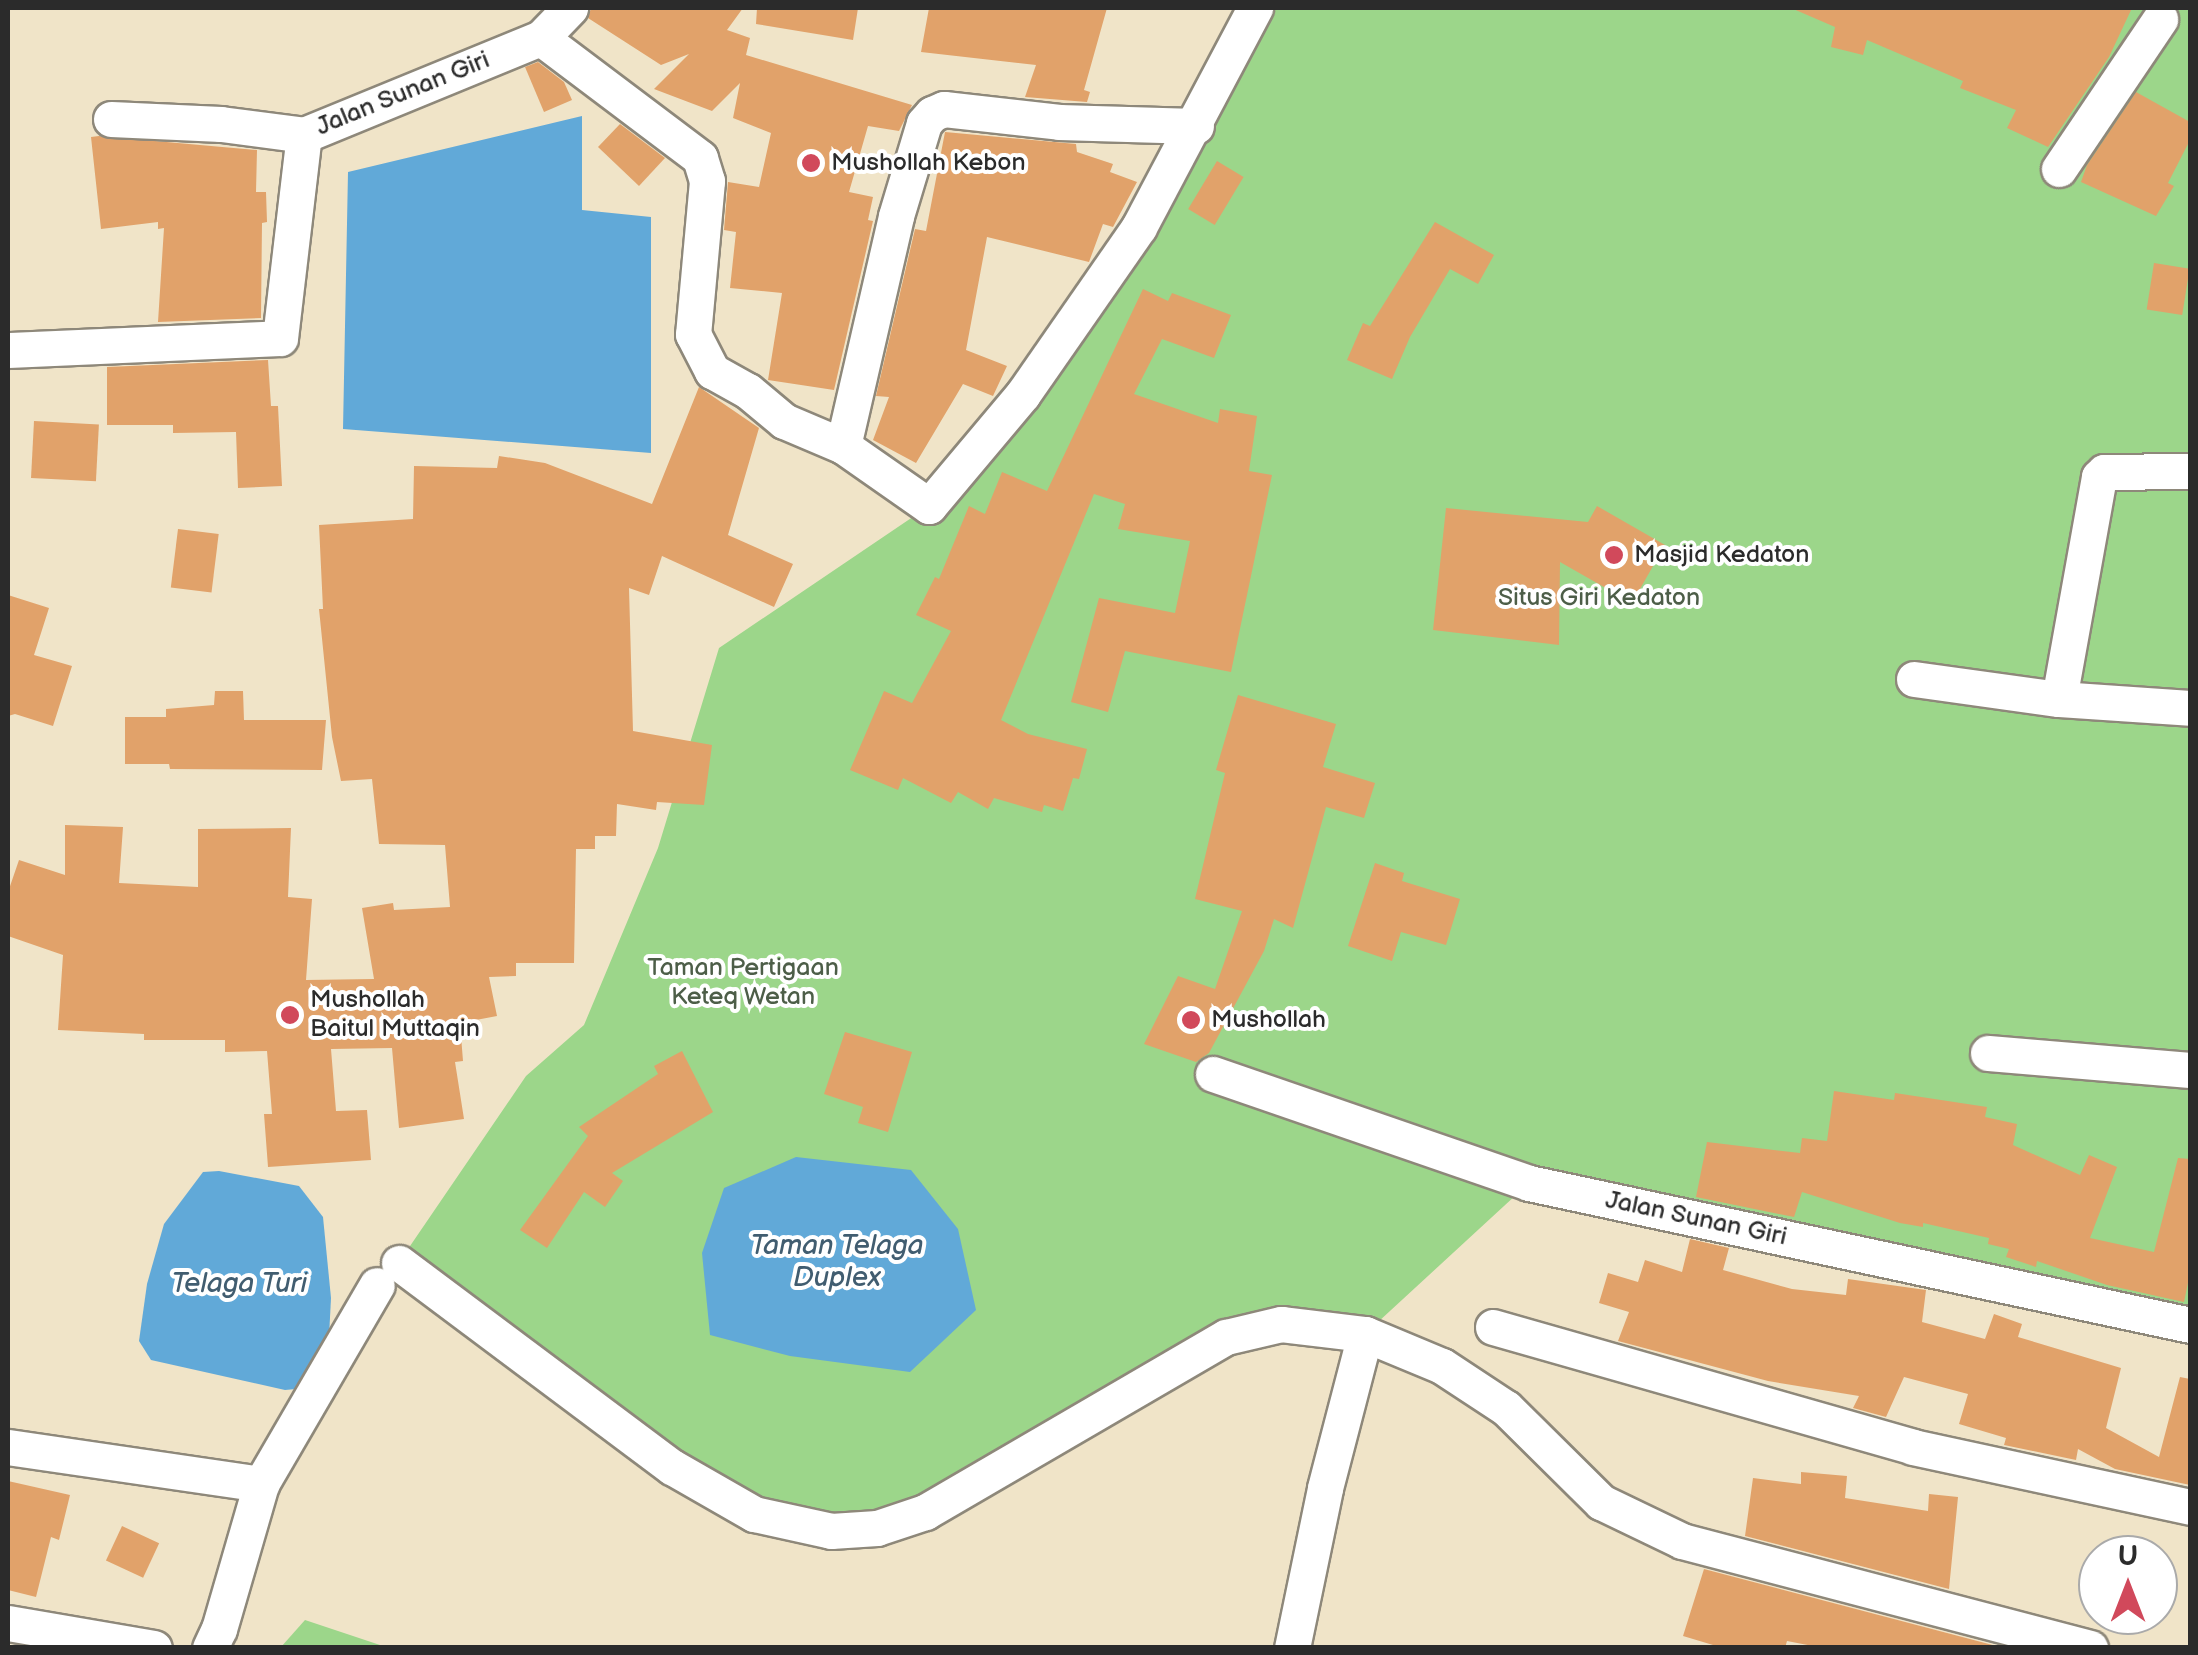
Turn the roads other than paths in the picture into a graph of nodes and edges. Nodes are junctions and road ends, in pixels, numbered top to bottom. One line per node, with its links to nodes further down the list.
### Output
1 (570, 8): 4 (street, Jalan Sunan Giri)
2 (1256, 8): 6 (street)
3 (2160, 19): 8 (street)
4 (541, 38): 7 (street, Jalan Sunan Giri); 10 (street)
5 (111, 120): 7 (street)
6 (1196, 126): 10 (street); 10 (street)
7 (304, 134): 9 (street, Jalan Sunan Giri)
8 (2059, 169)
9 (8, 350)
10 (843, 446)
11 (2190, 470): 13 (street)
12 (1914, 680): 13 (street)
13 (2059, 699): 14 (street)
14 (2190, 708)
15 (1988, 1053): 16 (street)
16 (2190, 1070)
17 (1213, 1074): 18 (street, Jalan Sunan Giri)
18 (2190, 1326)
19 (1493, 1327): 23 (street)
20 (1364, 1334): 22 (street); 27 (street); 28 (street)
21 (8, 1447): 22 (street)
22 (261, 1484): 26 (street)
23 (2190, 1506)
24 (8, 1623): 25 (street)
25 (154, 1648)
26 (210, 1648)
27 (1292, 1648)
28 (2090, 1648)

